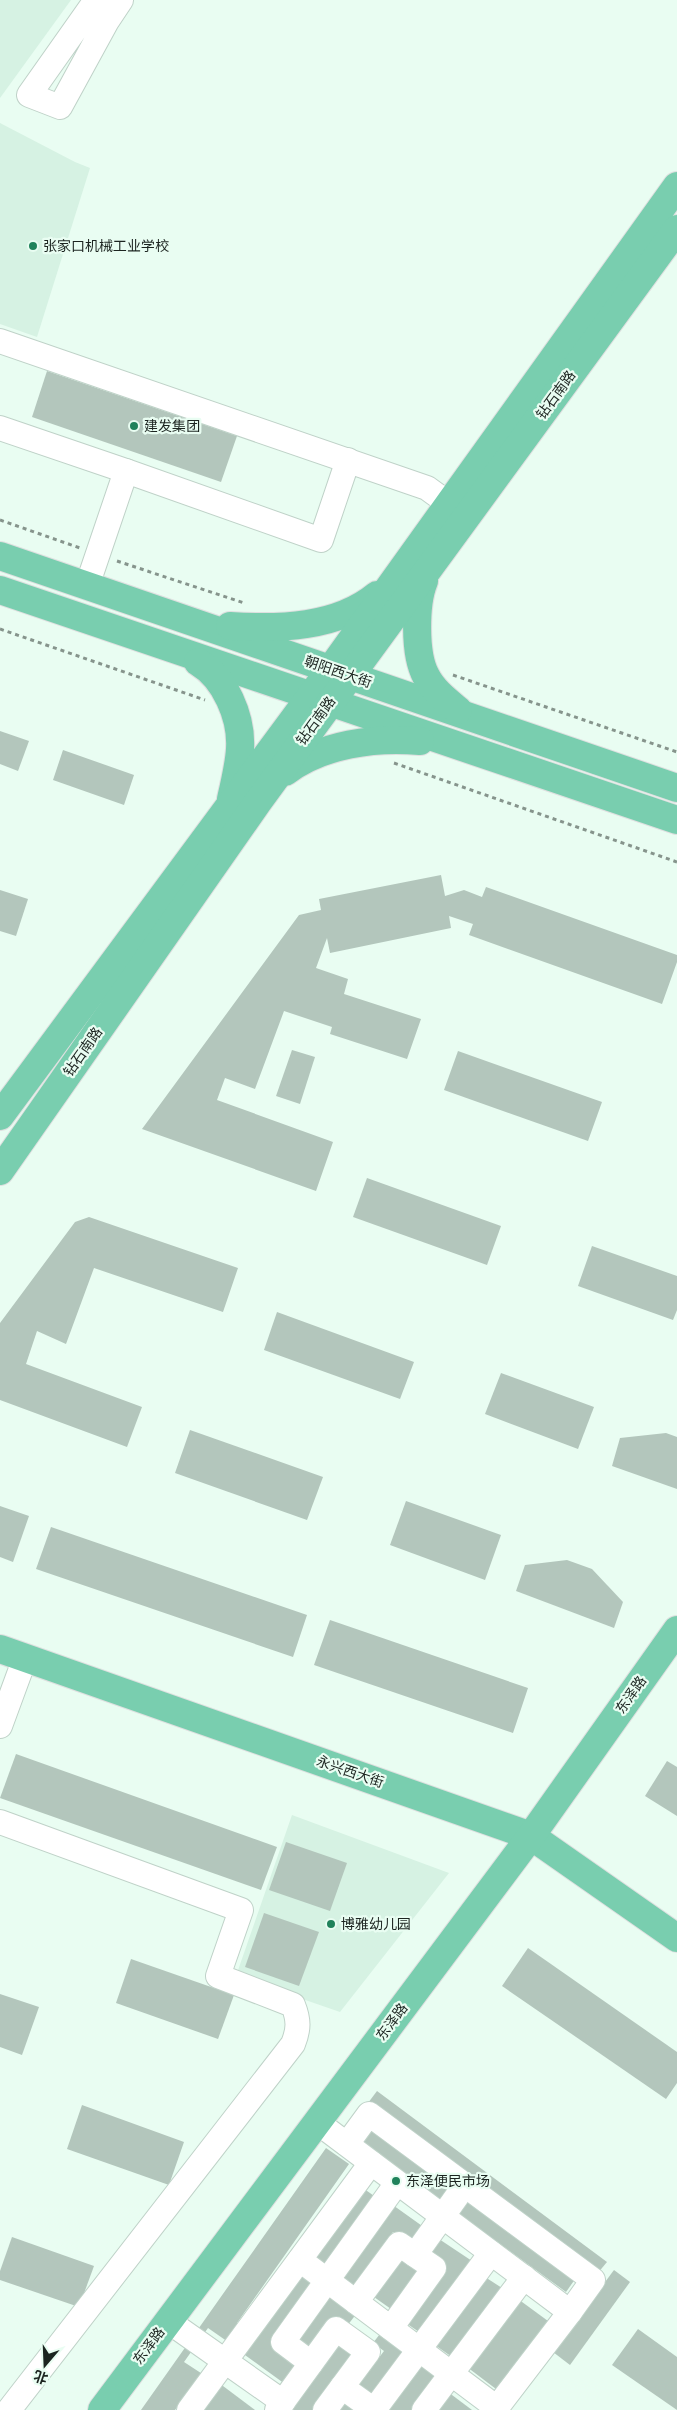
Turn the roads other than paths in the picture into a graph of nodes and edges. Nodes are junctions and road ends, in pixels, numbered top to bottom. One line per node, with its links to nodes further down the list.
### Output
1 (96, 0): 2 (street)
2 (122, 0)
3 (677, 186): 9 (main road, 钻石南路)
4 (677, 229): 11 (main road, 钻石南路)
5 (0, 341): 7 (street)
6 (0, 428): 8 (street)
7 (348, 460): 8 (street); 9 (street)
8 (126, 471): 13 (street)
9 (448, 504): 12 (main road, 钻石南路)
10 (0, 556): 13 (main road, 朝阳西大街)
11 (428, 569): 17 (main road, 钻石南路); 19 (main road)
12 (393, 581): 15 (main road); 17 (main road, 钻石南路)
13 (87, 586): 15 (main road, 朝阳西大街)
14 (0, 590): 16 (main road)
15 (186, 620): 17 (main road, 朝阳西大街)
16 (178, 651): 18 (main road); 23 (main road)
17 (340, 673): 18 (main road, 钻石南路); 19 (main road, 朝阳西大街)
18 (320, 700): 20 (main road); 21 (main road, 钻石南路); 23 (main road, 钻石南路)
19 (468, 717): 22 (main road, 朝阳西大街)
20 (453, 745): 21 (main road); 24 (main road)
21 (274, 780): 26 (main road, 钻石南路)
22 (677, 788)
23 (230, 805): 25 (main road, 钻石南路)
24 (677, 820)
25 (0, 1116)
26 (0, 1171)
27 (677, 1630): 31 (main road, 东泽路)
28 (12, 1654): 29 (street); 31 (main road, 永兴西大街)
29 (0, 1726)
30 (0, 1822): 56 (street)
31 (531, 1836): 32 (main road, 永兴西大街); 33 (main road, 东泽路)
32 (677, 1938)
33 (317, 2122): 34 (street); 46 (main road, 东泽路)
34 (346, 2144): 35 (street); 37 (street)
35 (372, 2163): 36 (street); 41 (street)
36 (398, 2183): 38 (street); 43 (street)
37 (465, 2185): 38 (street); 45 (street)
38 (443, 2217): 39 (street); 40 (street)
39 (491, 2253): 42 (street); 49 (street)
40 (415, 2255): 44 (street); 47 (street)
41 (300, 2260): 43 (street); 50 (street)
42 (524, 2277): 45 (street); 52 (street)
43 (328, 2281): 44 (street); 51 (street)
44 (364, 2308): 47 (street); 48 (street)
45 (570, 2312): 55 (street)
46 (168, 2321): 50 (street); 57 (main road, 东泽路)
47 (391, 2328): 49 (street)
48 (353, 2341): 51 (street); 53 (street)
49 (419, 2350): 52 (street); 53 (street)
50 (225, 2361): 54 (street); 58 (street)
51 (311, 2363): 54 (street)
52 (451, 2374): 55 (street); 60 (street)
53 (342, 2386): 59 (street)
54 (280, 2406)
55 (496, 2409)
56 (9, 2410)
57 (102, 2410)
58 (189, 2410)
59 (325, 2410)
60 (424, 2410)

